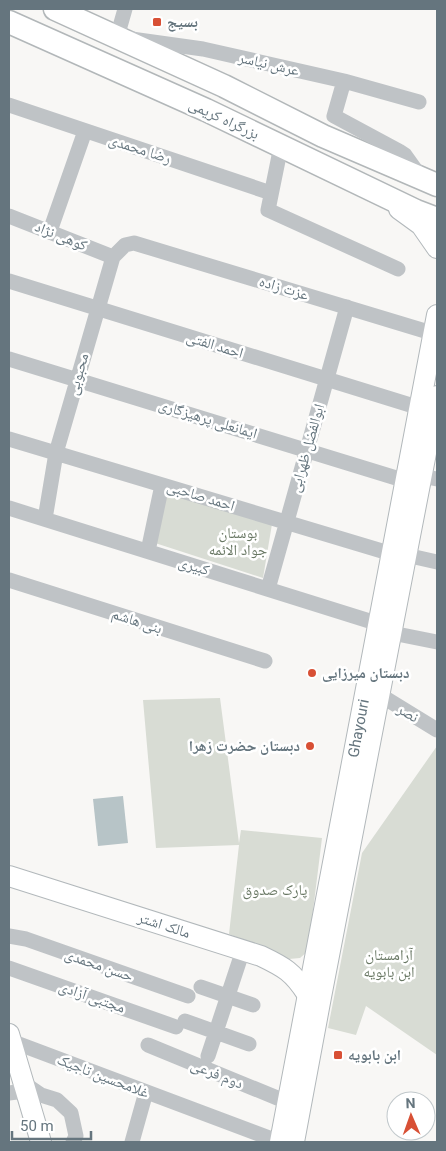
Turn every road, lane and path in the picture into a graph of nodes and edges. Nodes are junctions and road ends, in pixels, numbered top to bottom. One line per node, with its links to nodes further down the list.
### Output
1 (55, 9): 4 (highway, بزرگراه کریمی)
2 (125, 9): 4 (street)
3 (9, 22): 9 (highway, بزرگراه کریمی)
4 (118, 37): 5 (street, عرش نیاسر); 6 (highway, بزرگراه کریمی)
5 (344, 81): 7 (street, عرش نیاسر); 12 (street)
6 (224, 86): 9 (highway); 12 (highway, بزرگراه کریمی)
7 (419, 102)
8 (9, 105): 10 (street, رضا محمدی)
9 (206, 110): 11 (highway, بزرگراه کریمی)
10 (85, 131): 14 (street, رضا محمدی); 17 (street)
11 (281, 146): 13 (highway, بزرگراه کریمی); 14 (street)
12 (432, 179)
13 (371, 189): 16 (highway, بزرگراه کریمی); 18 (main road)
14 (271, 193): 20 (street)
15 (9, 216): 17 (street, کوهی نژاد)
16 (437, 219)
17 (50, 231): 19 (street, کوهی نژاد)
18 (437, 248)
19 (113, 257): 22 (street, عزت زاده); 23 (street, محبوبی)
20 (398, 269)
21 (9, 281): 23 (street, احمد الفتی)
22 (346, 307): 24 (street, عزت زاده); 27 (street, ابوالفضل ظهرابی)
23 (98, 309): 26 (street, محبوبی); 27 (street, احمد الفتی)
24 (436, 325): 28 (main road, Ghayouri)
25 (9, 359): 26 (street, ایمانعلی پرهیزگاری)
26 (77, 379): 30 (street, ایمانعلی پرهیزگاری); 31 (street, محبوبی)
27 (326, 379): 28 (street, احمد الفتی); 30 (street, ابوالفضل ظهرابی)
28 (433, 402): 32 (main road, Ghayouri)
29 (9, 439): 31 (street, احمد صاحبی)
30 (307, 450): 32 (street, ایمانعلی پرهیزگاری); 36 (street, ابوالفضل ظهرابی)
31 (56, 453): 33 (street, احمد صاحبی); 35 (street, محبوبی)
32 (422, 479): 38 (main road, Ghayouri)
33 (162, 485): 36 (street, احمد صاحبی); 37 (street)
34 (9, 508): 35 (street, کبیری)
35 (46, 519): 37 (street, کبیری)
36 (286, 522): 38 (street, احمد صاحبی); 41 (street, ابوالفضل ظهرابی)
37 (148, 551): 41 (street, کبیری)
38 (399, 554): 39 (street, احمد صاحبی); 42 (main road, Ghayouri)
39 (437, 562)
40 (9, 580): 44 (street, بنی هاشم)
41 (268, 589): 42 (street, کبیری)
42 (385, 629): 43 (street); 45 (main road, Ghayouri); 51 (main road, Ghayouri)
43 (437, 642)
44 (265, 662)
45 (380, 695): 46 (street, نصر); 66 (main road, Ghayouri)
46 (437, 730)
47 (9, 876): 49 (main road, مالک اشتر)
48 (9, 936): 52 (street, حسن محمدی)
49 (243, 950): 51 (main road, مالک اشتر); 52 (street)
50 (9, 968): 54 (street, مجتبی آزادی)
51 (307, 994): 61 (main road, Ghayouri)
52 (227, 996): 53 (street, حسن محمدی); 54 (street)
53 (253, 1005)
54 (215, 1032): 56 (street, مجتبی آزادی); 58 (street)
55 (10, 1038): 59 (main road); 60 (street, غلامحسین تاجیک)
56 (249, 1044)
57 (148, 1045): 61 (street, دوم فرعی)
58 (208, 1056)
59 (19, 1088): 62 (main road); 63 (street)
60 (146, 1092): 64 (street); 65 (street, غلامحسین تاجیک)
61 (287, 1102): 65 (main road, Ghayouri)
62 (41, 1142)
63 (73, 1142)
64 (132, 1142)
65 (280, 1142)
66 (294, 1142)

